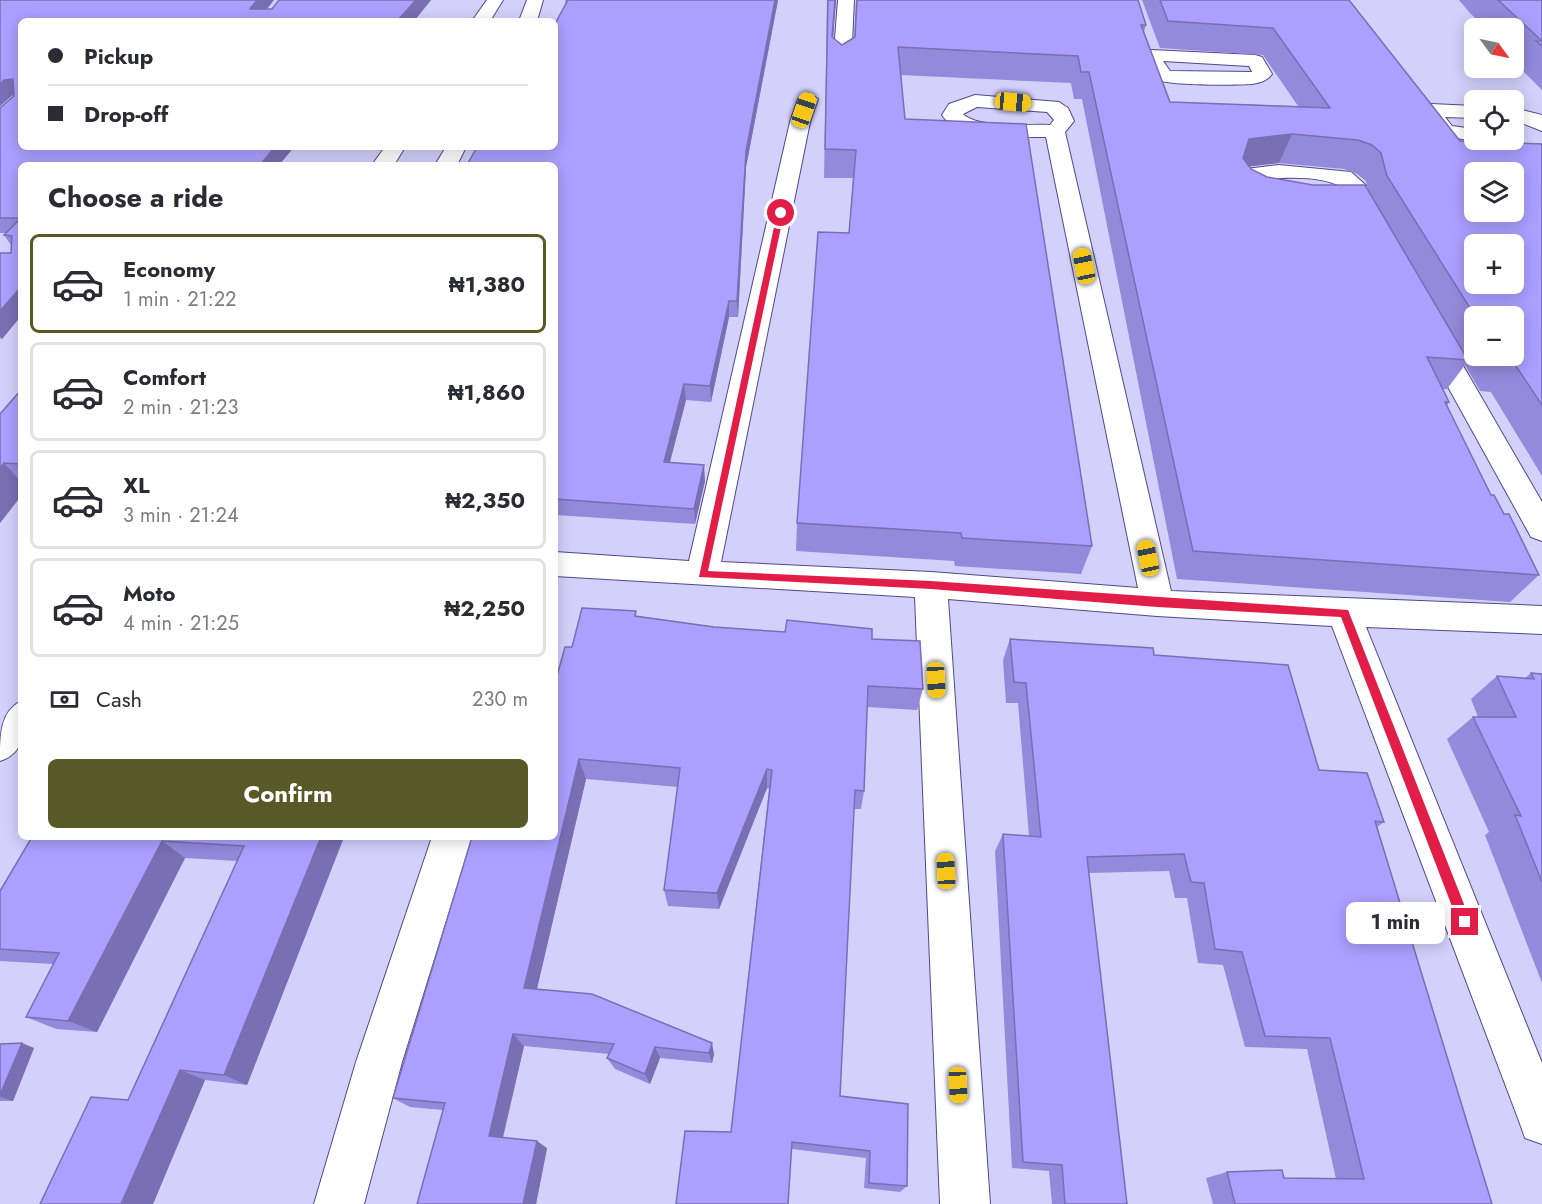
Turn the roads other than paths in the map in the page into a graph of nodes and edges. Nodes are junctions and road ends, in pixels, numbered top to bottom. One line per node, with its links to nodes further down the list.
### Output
1 (495, 0): 4 (street)
2 (535, 0): 5 (street)
3 (846, 0): 8 (street)
4 (483, 18)
5 (529, 18)
6 (1143, 33): 7 (street)
7 (1151, 55): 7 (street)
8 (842, 64)
9 (1417, 92): 11 (street)
10 (808, 99): 24 (street)
11 (1431, 110): 12 (street); 16 (street)
12 (1464, 112)
13 (1524, 116): 14 (street)
14 (1542, 124)
15 (1055, 131): 26 (street)
16 (1464, 134)
17 (1542, 134): 18 (street)
18 (1524, 135)
19 (1278, 202): 20 (street)
20 (1381, 246)
21 (1421, 317): 22 (street)
22 (1542, 529)
23 (558, 564): 24 (street)
24 (702, 574): 25 (street)
25 (931, 585): 26 (street); 34 (street)
26 (1157, 603): 27 (street)
27 (1344, 613): 28 (street); 32 (street)
28 (1542, 620)
29 (18, 721): 30 (street)
30 (0, 745)
31 (451, 840): 33 (street)
32 (1542, 1121)
33 (339, 1204)
34 (965, 1204)

